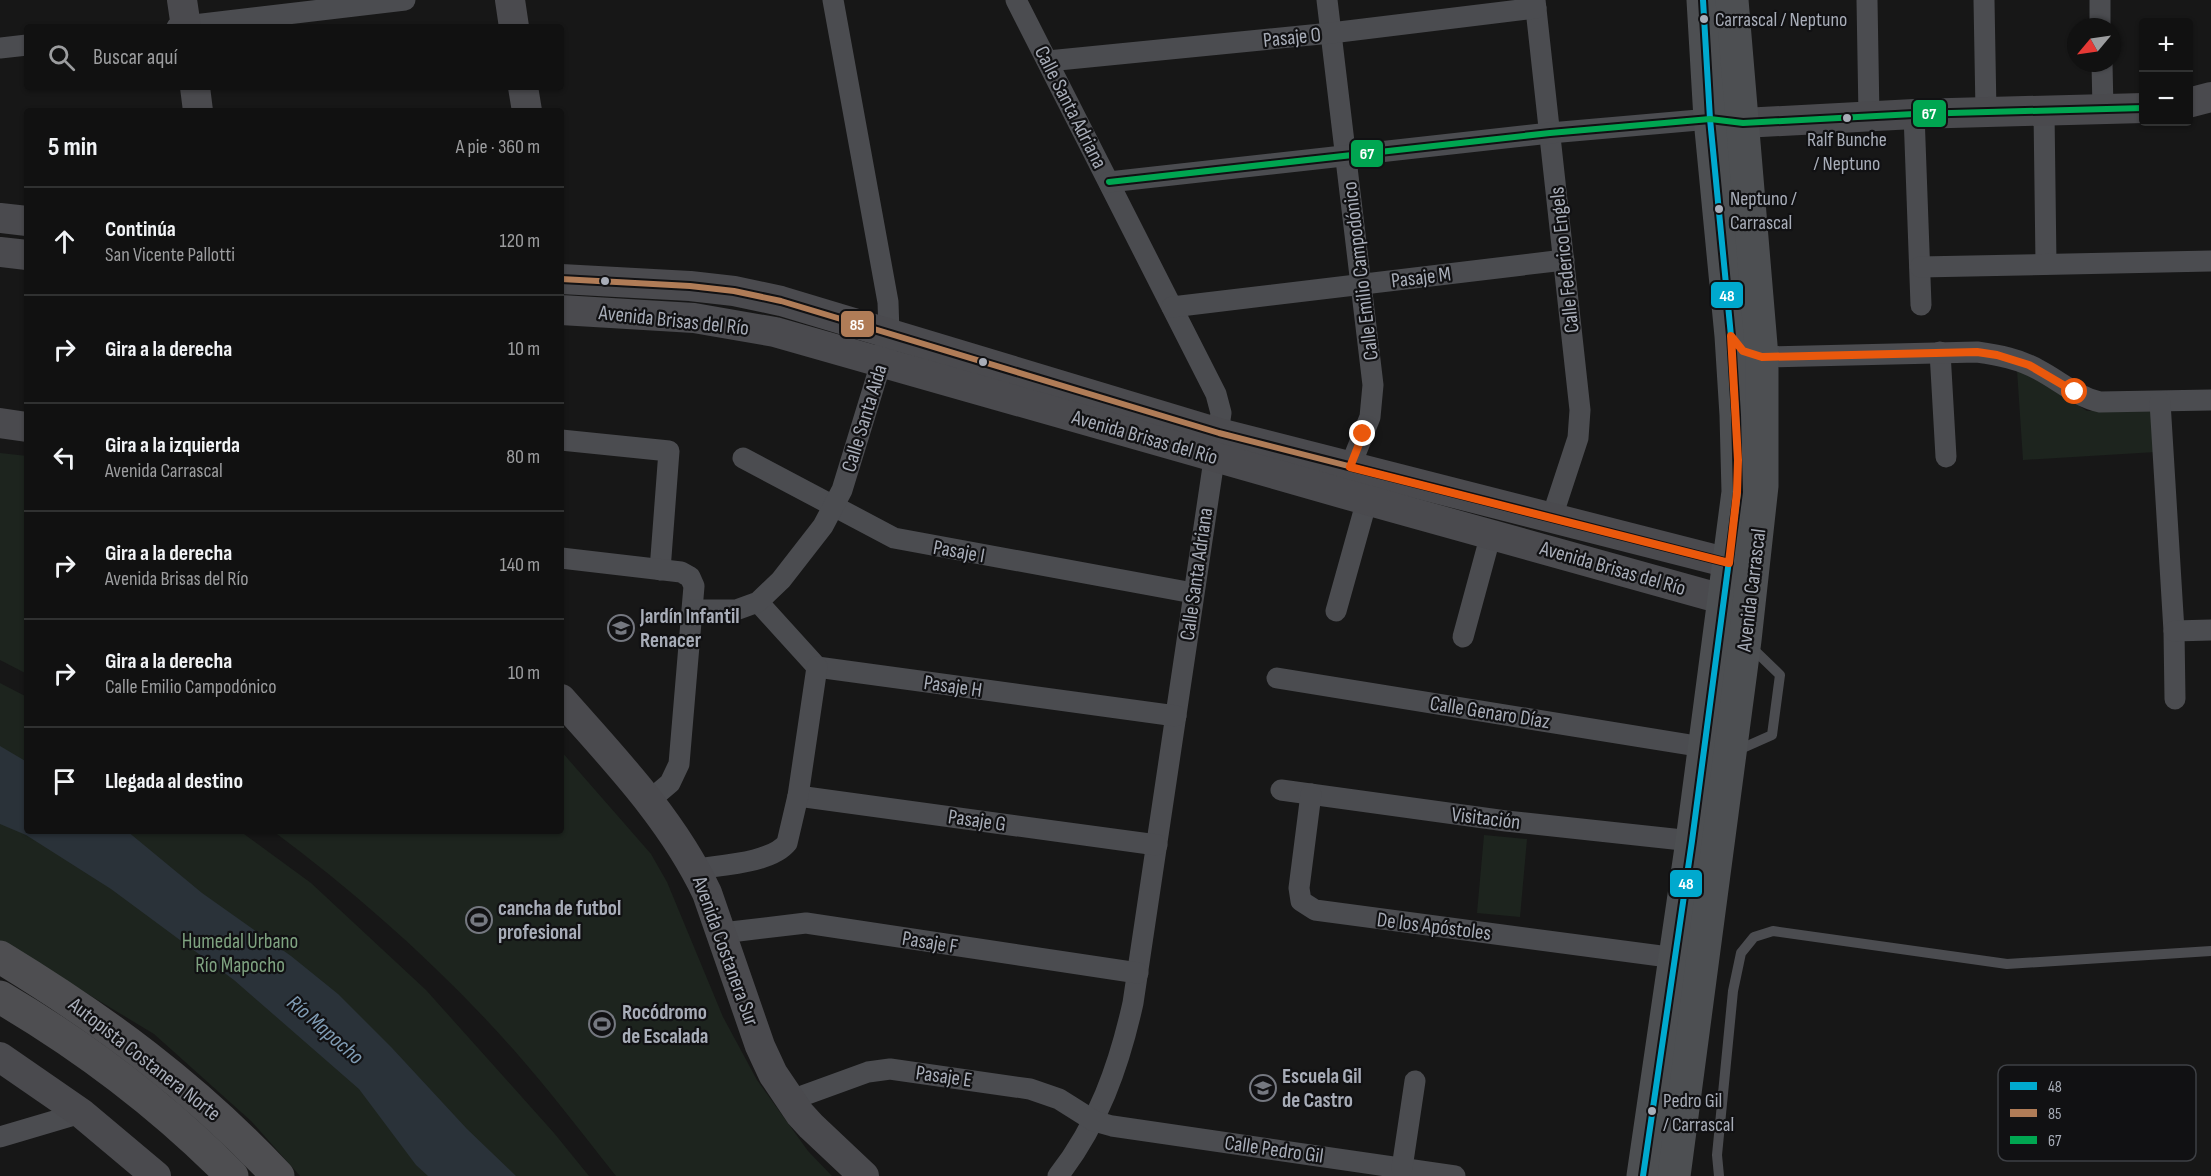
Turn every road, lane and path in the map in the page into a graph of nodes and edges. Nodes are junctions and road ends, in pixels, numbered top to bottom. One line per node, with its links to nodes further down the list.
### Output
1 (405, 0): 13 (street)
2 (510, 0): 14 (street)
3 (833, 0): 50 (street, Calle Santa Aida)
4 (1017, 0): 18 (street, Calle Santa Adriana)
5 (1327, 0): 15 (street, Calle Emilio Campodónico)
6 (1703, 0): 32 (main road, Avenida Carrascal)
7 (1732, 0): 33 (main road, Avenida Carrascal)
8 (1867, 0): 31 (street)
9 (1984, 0): 29 (street)
10 (2100, 0): 12 (street)
11 (1535, 4): 15 (street, Pasaje O); 34 (street, Calle Federico Engels)
12 (2100, 18)
13 (183, 20)
14 (514, 24)
15 (1331, 33): 18 (street, Pasaje O); 35 (street, Calle Emilio Campodónico)
16 (24, 45): 17 (street)
17 (0, 48)
18 (1048, 61): 36 (street, Calle Santa Adriana)
19 (2102, 72): 27 (street)
20 (195, 90): 24 (street)
21 (524, 90): 25 (street)
22 (2211, 97): 23 (street)
23 (2193, 102)
24 (198, 108)
25 (526, 108)
26 (2139, 108): 27 (street)
27 (2103, 110): 28 (street)
28 (2044, 111): 29 (street); 43 (street)
29 (1986, 112): 30 (street)
30 (1914, 114): 31 (street); 44 (street)
31 (1869, 116): 33 (street)
32 (1710, 119): 33 (street); 34 (street); 51 (main road, Avenida Carrascal)
33 (1743, 123): 53 (main road, Avenida Carrascal)
34 (1550, 133): 35 (street); 41 (street, Calle Federico Engels)
35 (1346, 155): 36 (street); 46 (street, Calle Emilio Campodónico)
36 (1109, 182): 48 (street, Calle Santa Adriana)
37 (0, 218): 38 (street)
38 (24, 221)
39 (0, 252): 40 (street)
40 (24, 255)
41 (1564, 260): 46 (street, Pasaje M); 66 (street, Calle Federico Engels)
42 (2211, 261): 43 (street)
43 (2046, 264): 44 (street)
44 (1920, 267): 47 (street)
45 (564, 279): 50 (street, Avenida Brisas del Río)
46 (1361, 284): 48 (street, Pasaje M); 63 (street, Calle Emilio Campodónico)
47 (1921, 305)
48 (1172, 307): 60 (street, Calle Santa Adriana)
49 (564, 310): 54 (street, Avenida Brisas del Río)
50 (889, 333): 54 (street, Calle Santa Aida); 60 (street, Avenida Brisas del Río)
51 (1731, 336): 53 (main road); 69 (main road, Avenida Carrascal)
52 (1940, 351): 53 (street); 56 (street); 61 (street)
53 (1762, 357): 84 (main road, Avenida Carrascal)
54 (881, 363): 60 (street, Avenida Brisas del Río); 65 (street, Calle Santa Aida)
55 (2211, 400): 56 (street)
56 (2160, 402): 77 (street)
57 (0, 423): 58 (street)
58 (24, 427)
59 (564, 440): 70 (street)
60 (1216, 445): 63 (street, Avenida Brisas del Río); 64 (street, Avenida Brisas del Río); 71 (street, Calle Santa Adriana)
61 (1946, 457)
62 (743, 458): 65 (street, Pasaje I)
63 (1350, 467): 66 (street, Avenida Brisas del Río)
64 (1366, 500): 67 (street, Avenida Brisas del Río); 75 (street)
65 (835, 506): 71 (street, Pasaje I); 73 (street, Calle Santa Aida)
66 (1552, 517): 69 (street, Avenida Brisas del Río)
67 (1491, 534): 72 (street, Avenida Brisas del Río); 78 (street)
68 (564, 558): 70 (street)
69 (1729, 563): 72 (main road, Avenida Carrascal)
70 (670, 571): 74 (street)
71 (1193, 593): 83 (street, Calle Santa Adriana)
72 (1722, 599): 84 (main road, Avenida Carrascal)
73 (758, 602): 74 (street, Calle Santa Aida); 79 (street)
74 (693, 610): 88 (street)
75 (1336, 611)
76 (2211, 630): 77 (street)
77 (2174, 631): 81 (street)
78 (1463, 637)
79 (817, 667): 83 (street, Pasaje H); 87 (street)
80 (1278, 678): 84 (street, Calle Genaro Díaz)
81 (2175, 699)
82 (564, 702): 88 (street, Avenida Costanera Sur)
83 (1176, 716): 90 (street, Calle Santa Adriana)
84 (1717, 751): 89 (main road, Avenida Carrascal); 113 (main road, Avenida Carrascal)
85 (1281, 790): 86 (street, Visitación)
86 (1311, 794): 89 (street, Visitación); 95 (street, De los Apóstoles)
87 (798, 796): 90 (street, Pasaje G); 91 (street)
88 (650, 800): 91 (street, Avenida Costanera Sur)
89 (1692, 841): 95 (main road, Avenida Carrascal)
90 (1157, 844): 96 (street, Calle Santa Adriana)
91 (696, 869): 92 (street, Avenida Costanera Sur)
92 (722, 933): 96 (street, Pasaje F); 100 (street, Avenida Costanera Sur)
93 (2211, 951): 114 (lane)
94 (0, 957): 108 (highway, Autopista Costanera Norte)
95 (1676, 958): 112 (main road, Avenida Carrascal)
96 (1138, 973): 102 (street, Calle Santa Adriana)
97 (0, 997): 107 (highway, Autopista Costanera Norte)
98 (0, 1057): 101 (street)
99 (1415, 1081): 104 (street)
100 (791, 1100): 102 (street, Pasaje E); 109 (street, Avenida Costanera Sur)
101 (81, 1113): 103 (street); 106 (street)
102 (1094, 1121): 105 (street, Calle Pedro Gil); 110 (street, Calle Santa Adriana)
103 (0, 1137)
104 (1402, 1168): 105 (street, Calle Pedro Gil); 111 (street, Calle Pedro Gil)
105 (1378, 1170)
106 (156, 1176)
107 (232, 1176)
108 (278, 1176)
109 (864, 1176)
110 (1058, 1176)
111 (1455, 1176)
112 (1643, 1176)
113 (1674, 1176)
114 (1719, 1176)

